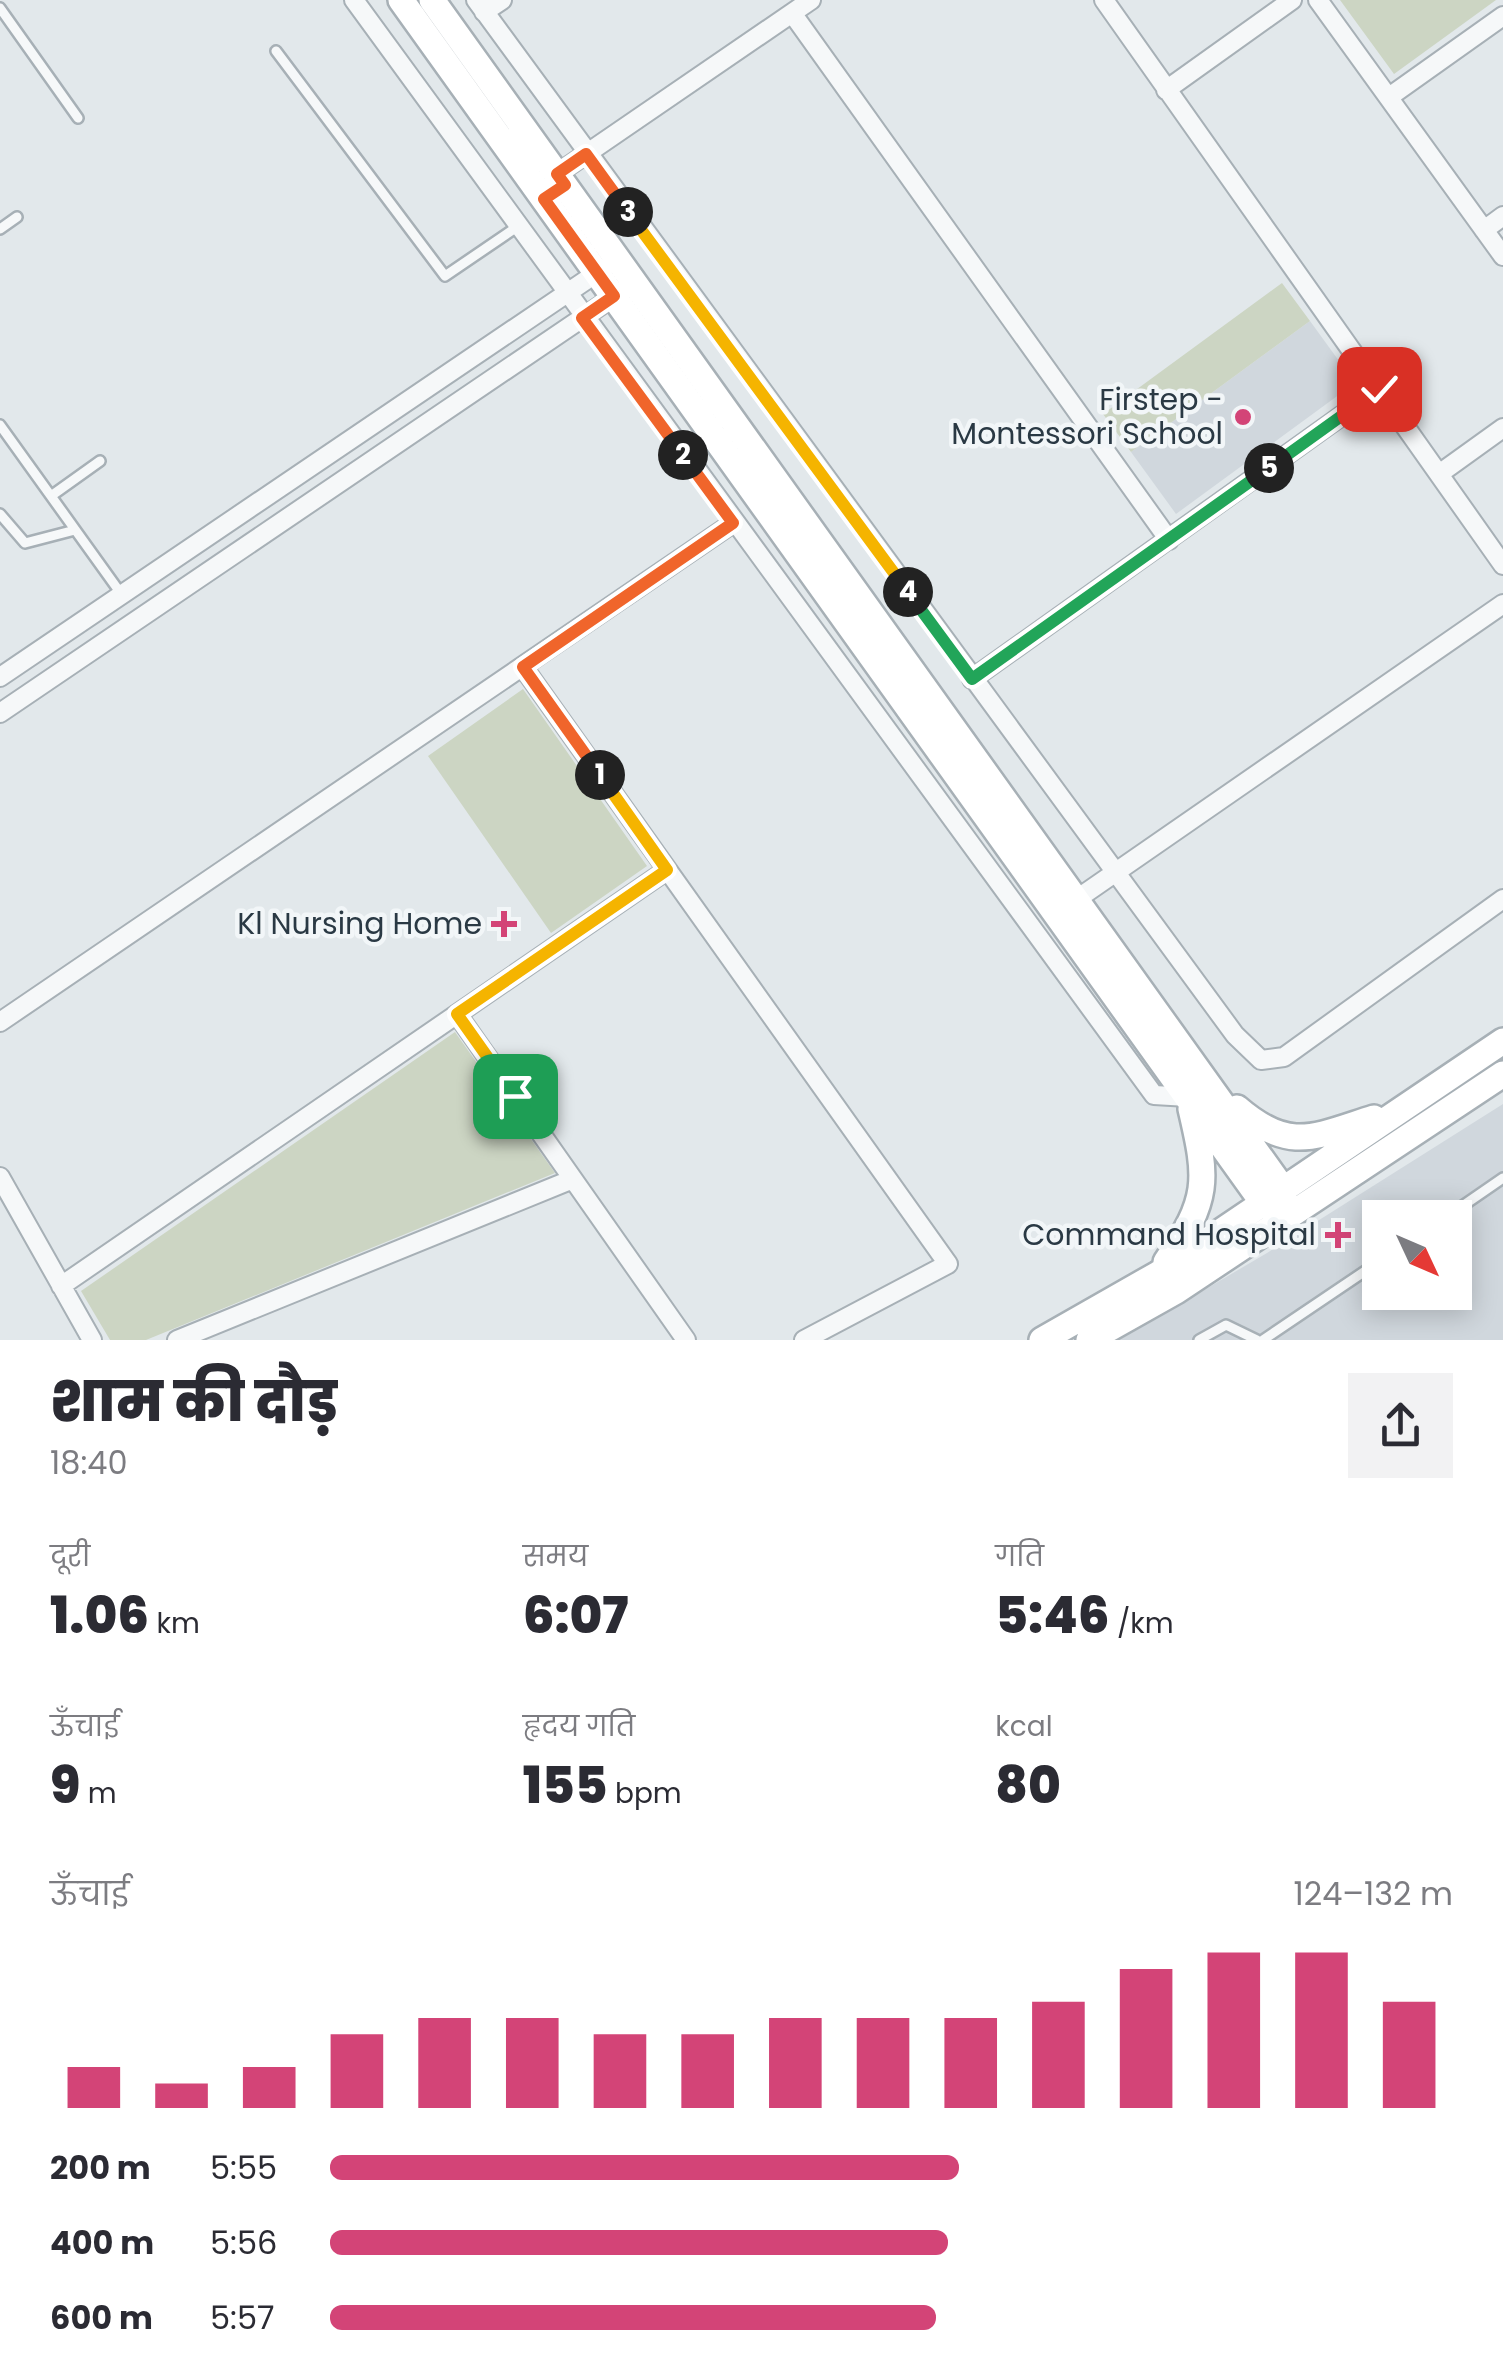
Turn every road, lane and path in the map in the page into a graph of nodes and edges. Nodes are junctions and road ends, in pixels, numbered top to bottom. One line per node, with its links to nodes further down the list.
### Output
1 (354, 0): 21 (street)
2 (402, 0): 18 (street)
3 (432, 0): 18 (street)
4 (502, 0): 9 (street)
5 (810, 0): 11 (street)
6 (1104, 0): 14 (street)
7 (1292, 0): 14 (street)
8 (1318, 0): 15 (street)
9 (480, 6): 17 (street)
10 (0, 8): 16 (lane)
11 (792, 13): 17 (street); 40 (street)
12 (1503, 16): 15 (street)
13 (276, 51): 21 (lane)
14 (1166, 90): 29 (street)
15 (1389, 98): 23 (street)
16 (78, 118)
17 (586, 154): 18 (street); 46 (street)
18 (548, 179): 25 (street)
19 (1503, 216): 23 (street)
20 (17, 217): 22 (lane)
21 (517, 227): 27 (street)
22 (0, 229)
23 (1484, 230): 24 (street)
24 (1503, 256)
25 (607, 266): 26 (street); 27 (street)
26 (624, 289): 28 (street); 50 (street); 56 (street)
27 (565, 294): 28 (street); 42 (street)
28 (582, 318): 38 (street); 47 (street)
29 (1379, 389): 35 (street); 40 (street)
30 (0, 425): 32 (lane)
31 (1503, 428): 35 (street)
32 (10, 439): 33 (lane); 36 (lane)
33 (0, 446)
34 (100, 460): 36 (lane)
35 (1438, 474): 41 (street)
36 (51, 496): 39 (lane)
37 (0, 514): 39 (lane)
38 (733, 523): 44 (street); 56 (street)
39 (75, 530): 42 (lane)
40 (1169, 540): 46 (street)
41 (1503, 565)
42 (122, 594): 45 (street)
43 (1503, 604): 49 (street)
44 (523, 667): 48 (street); 53 (street)
45 (0, 677)
46 (972, 679): 49 (street)
47 (0, 713)
48 (667, 870): 52 (street); 71 (street)
49 (1115, 873): 50 (street); 51 (street)
50 (1077, 899): 56 (street)
51 (1503, 899)
52 (457, 1014): 60 (street); 66 (street)
53 (0, 1022)
54 (1503, 1040): 57 (street)
55 (1503, 1074): 63 (street)
56 (1198, 1089): 57 (street); 61 (street); 65 (street)
57 (1402, 1109): 61 (street)
58 (0, 1177): 66 (street)
59 (1503, 1178): 62 (lane)
60 (573, 1179): 69 (street); 70 (street)
61 (1273, 1196): 63 (street); 65 (street)
62 (1471, 1200)
63 (1286, 1219): 73 (street)
64 (1362, 1273): 75 (lane)
65 (1158, 1274): 72 (street)
66 (61, 1286): 68 (street)
67 (1235, 1335): 74 (lane); 75 (lane)
68 (92, 1340)
69 (177, 1340)
70 (686, 1340)
71 (804, 1340)
72 (1042, 1340)
73 (1089, 1340)
74 (1199, 1340)
75 (1260, 1340)

